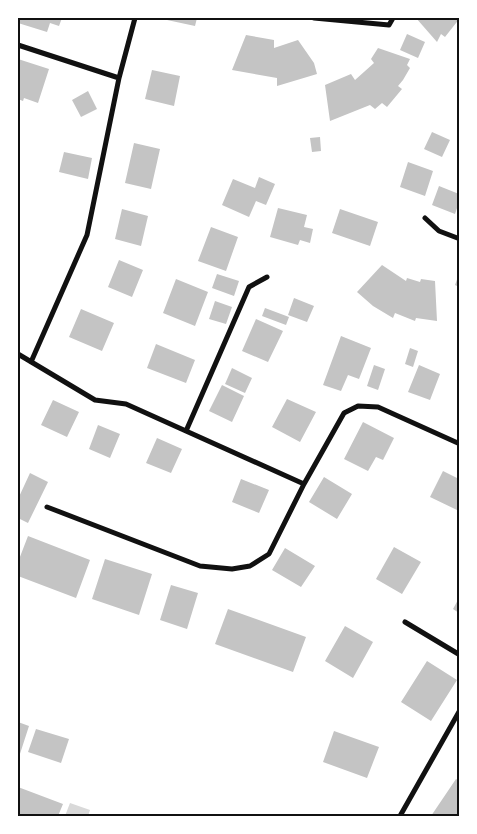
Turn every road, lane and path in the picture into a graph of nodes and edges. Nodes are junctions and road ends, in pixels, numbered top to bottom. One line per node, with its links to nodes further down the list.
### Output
1 (135, 18): 5 (street)
2 (314, 18): 3 (street)
3 (393, 18)
4 (18, 44): 5 (street)
5 (120, 78): 10 (street)
6 (425, 218): 7 (street)
7 (460, 239)
8 (267, 277): 11 (street)
9 (18, 354): 10 (street)
10 (31, 362): 11 (street)
11 (186, 431): 13 (street)
12 (460, 444): 13 (street)
13 (304, 484): 14 (street)
14 (47, 507)
15 (406, 622): 16 (street)
16 (460, 655)
17 (460, 710): 18 (street)
18 (400, 816)

